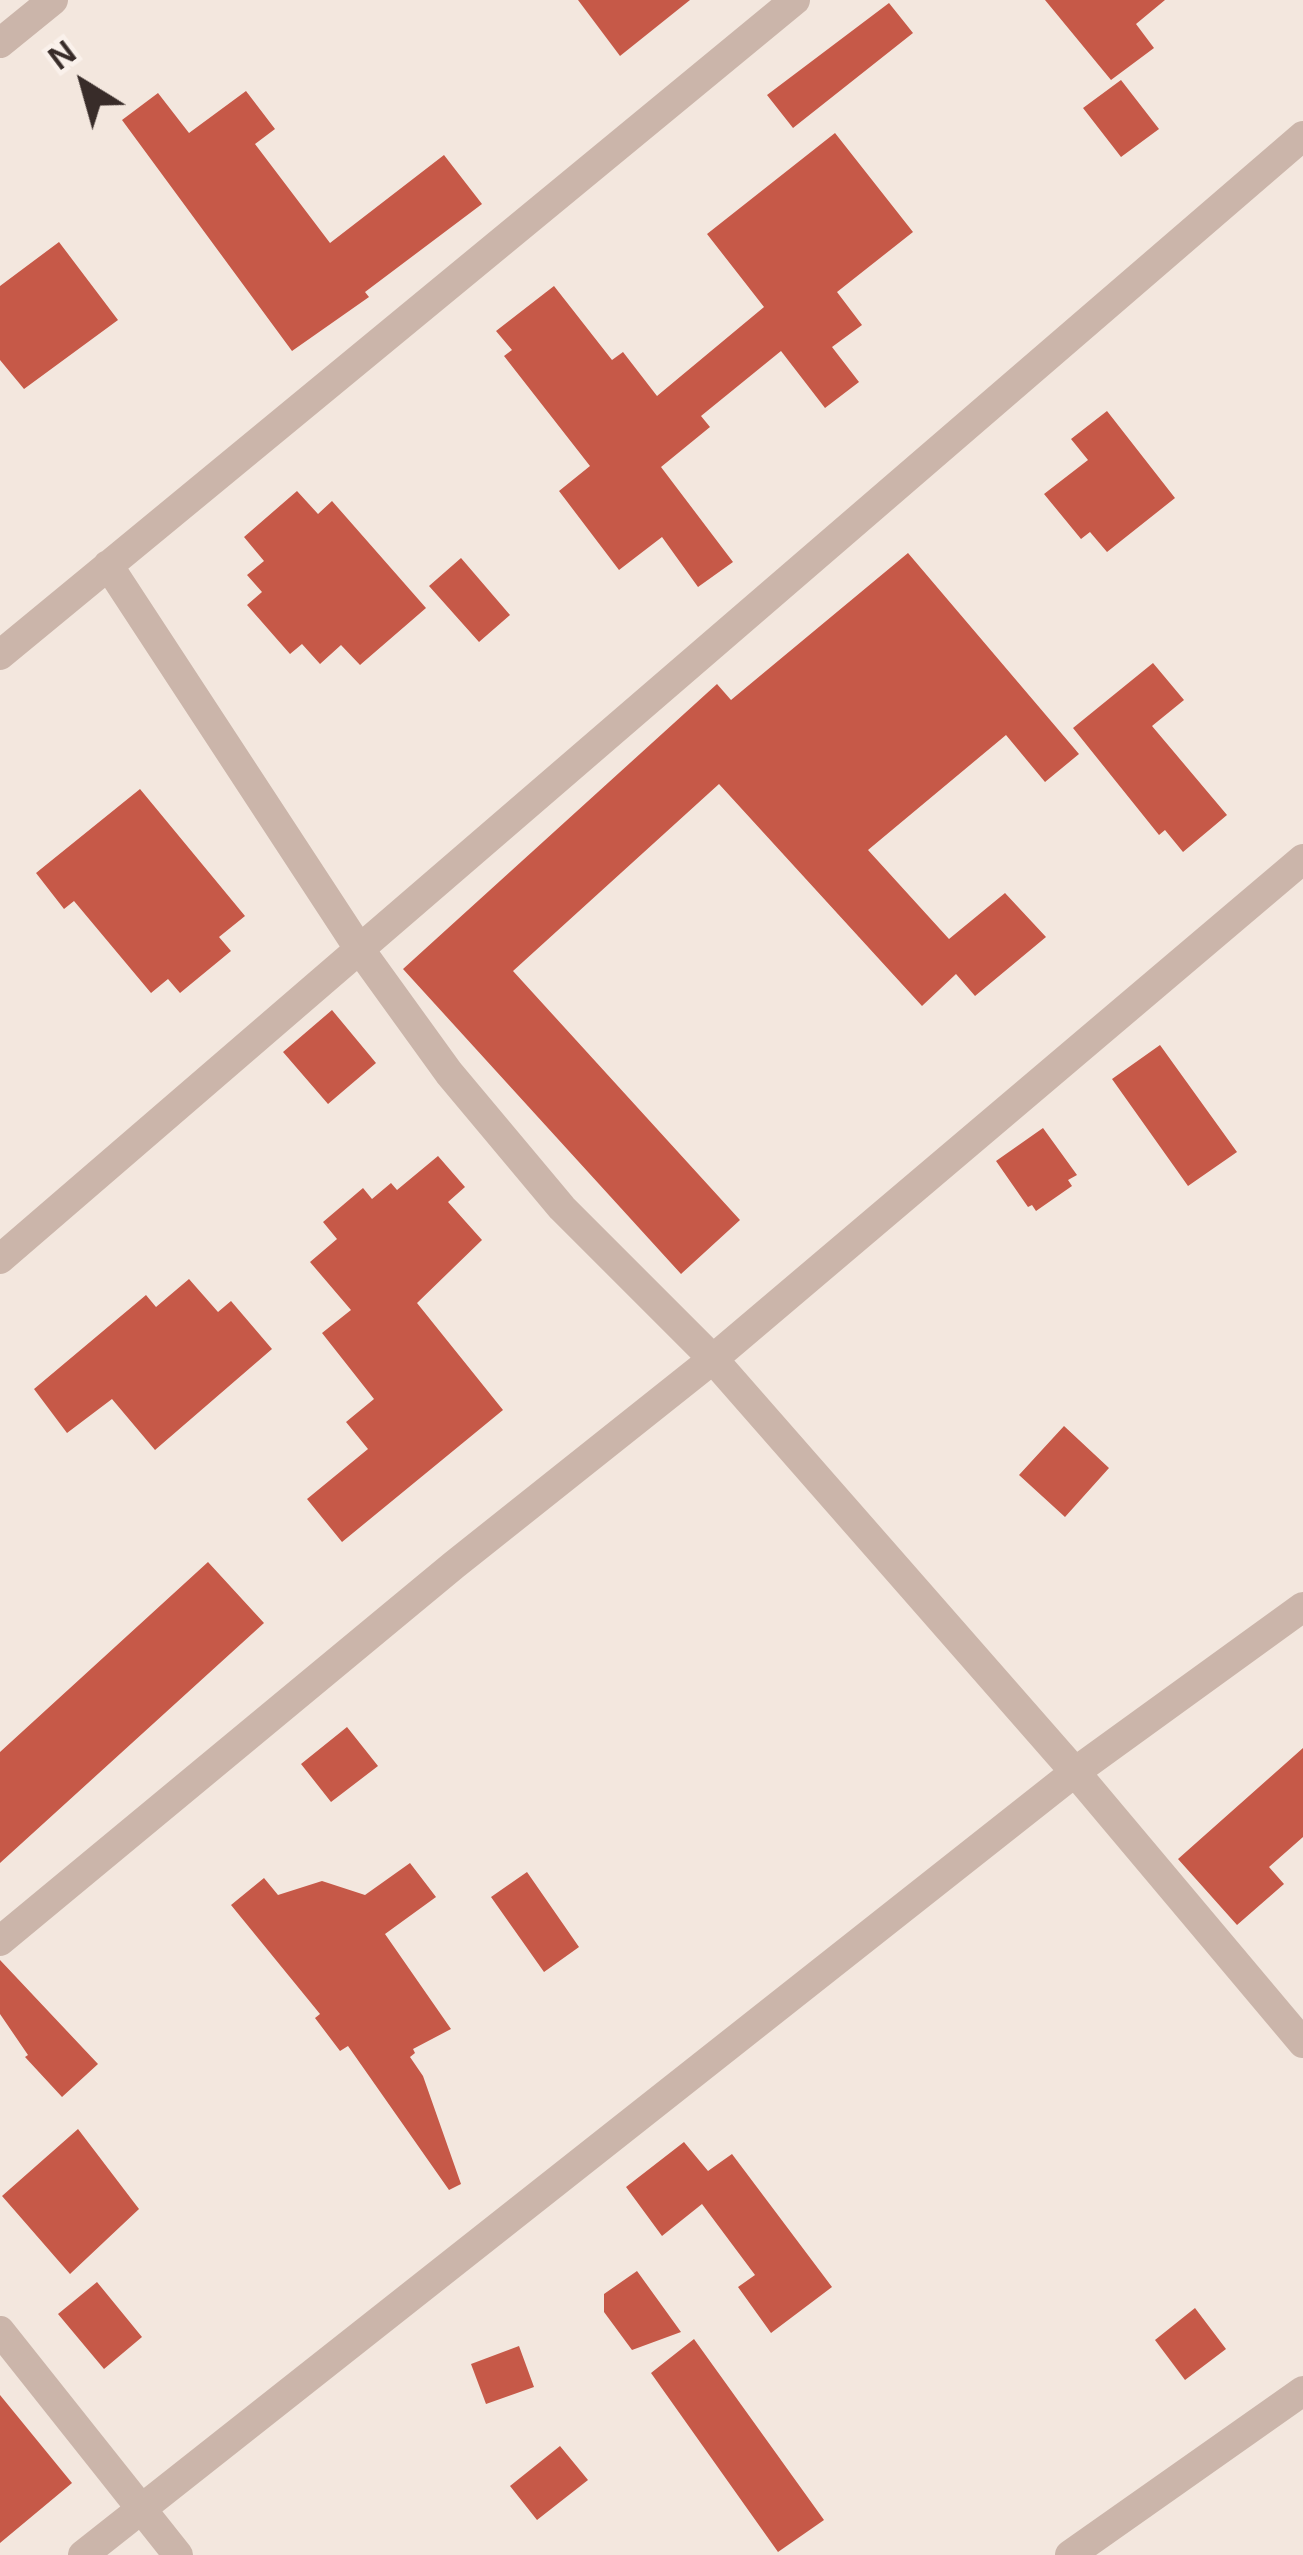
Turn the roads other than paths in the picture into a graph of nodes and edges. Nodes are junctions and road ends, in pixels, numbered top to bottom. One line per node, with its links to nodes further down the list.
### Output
1 (53, 0): 3 (street)
2 (795, 0): 5 (street)
3 (0, 43)
4 (1303, 136): 8 (street)
5 (108, 565): 6 (street); 8 (street)
6 (0, 655)
7 (1303, 859): 10 (street)
8 (358, 947): 9 (street); 10 (street)
9 (0, 1258)
10 (713, 1359): 12 (street); 13 (street)
11 (1303, 1607): 12 (street)
12 (1076, 1772): 14 (street); 17 (street)
13 (0, 1941)
14 (1303, 2043)
15 (0, 2331): 17 (street)
16 (1303, 2391): 20 (street)
17 (139, 2511): 18 (street); 19 (street)
18 (83, 2555)
19 (178, 2555)
20 (1070, 2555)

